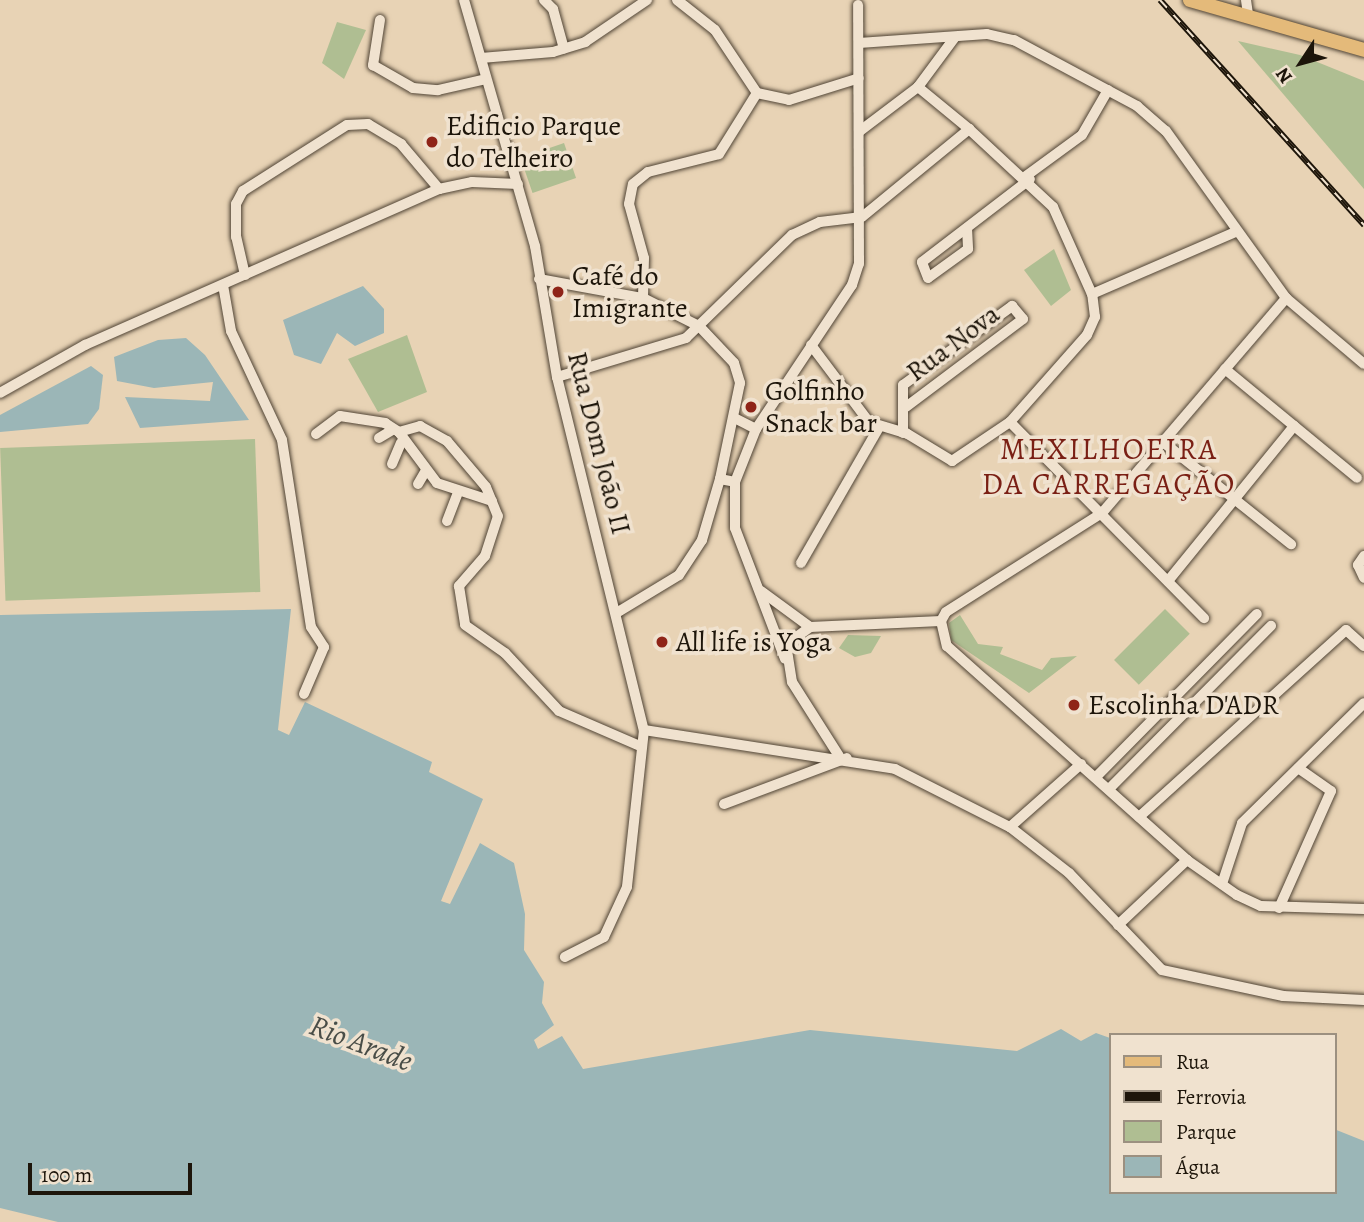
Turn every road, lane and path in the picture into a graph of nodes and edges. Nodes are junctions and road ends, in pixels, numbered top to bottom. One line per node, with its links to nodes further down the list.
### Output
1 (464, 0): 14 (street, Rua Dom João II)
2 (544, 0): 6 (street)
3 (647, 0): 12 (street)
4 (677, 0): 19 (street)
5 (1190, 0): 8 (main road)
6 (556, 4): 12 (street)
7 (858, 5): 11 (street)
8 (1247, 7): 13 (main road)
9 (380, 20): 16 (street)
10 (955, 37): 11 (street); 17 (street); 18 (street)
11 (859, 43): 15 (street)
12 (564, 49): 14 (street)
13 (1364, 50)
14 (481, 58): 16 (street, Rua Dom João II)
15 (859, 78): 19 (street); 21 (street)
16 (486, 79): 23 (street, Rua Dom João II)
17 (918, 87): 20 (street); 21 (street)
18 (1108, 90): 22 (street); 27 (street)
19 (757, 93): 32 (street)
20 (969, 129): 22 (street); 25 (street)
21 (860, 131): 25 (street)
22 (1028, 178): 26 (street); 31 (street)
23 (518, 184): 24 (street); 29 (street, Rua Dom João II)
24 (439, 189): 28 (street); 28 (street)
25 (862, 216): 34 (street); 35 (street)
26 (967, 228): 26 (street)
27 (1235, 232): 31 (street); 33 (street)
28 (246, 275): 30 (street)
29 (539, 279): 32 (street); 38 (street, Rua Dom João II)
30 (223, 285): 39 (street); 76 (street)
31 (1092, 294): 42 (street)
32 (643, 298): 34 (street)
33 (1286, 298): 36 (street); 37 (street)
34 (699, 326): 38 (street); 41 (street)
35 (811, 345): 44 (street); 45 (street)
36 (1364, 364)
37 (1226, 369): 43 (street); 50 (street)
38 (557, 377): 68 (street, Rua Dom João II)
39 (0, 393)
40 (906, 407): 40 (street, Rua Nova); 46 (street, Rua Nova)
41 (734, 418): 44 (street); 54 (street)
42 (1010, 422): 46 (street); 60 (street)
43 (1294, 426): 53 (street); 58 (street)
44 (755, 429): 55 (street)
45 (878, 429): 46 (street); 64 (street)
46 (903, 433)
47 (316, 434): 48 (street)
48 (398, 435): 49 (street); 51 (street); 52 (street); 59 (street)
49 (379, 438)
50 (1163, 442): 58 (street); 60 (street)
51 (392, 464)
52 (425, 472): 56 (street); 57 (street)
53 (1357, 478)
54 (720, 479): 55 (street); 68 (street)
55 (735, 482): 67 (street)
56 (418, 484)
57 (458, 493): 59 (street); 61 (street)
58 (1235, 499): 62 (street); 66 (street)
59 (492, 501): 79 (street)
60 (1102, 513): 66 (street); 71 (street)
61 (447, 521)
62 (1291, 544)
63 (1364, 556): 65 (street)
64 (801, 563)
65 (1364, 578)
66 (1168, 581): 70 (street)
67 (761, 591): 73 (street); 75 (street)
68 (618, 612): 78 (street, Rua Dom João II)
69 (1257, 614): 83 (street)
70 (1204, 618)
71 (941, 621): 73 (street); 81 (street)
72 (1271, 626): 84 (street)
73 (810, 627): 75 (street)
74 (1364, 646): 86 (street)
75 (787, 665): 80 (street)
76 (304, 694)
77 (1364, 703): 82 (street)
78 (644, 730): 79 (street, Rua Dom João II); 80 (street)
79 (642, 747): 94 (street, Rua Dom João II)
80 (845, 756): 85 (street); 87 (street)
81 (1081, 764): 83 (street); 87 (street)
82 (1298, 768): 89 (street); 91 (street)
83 (1096, 776): 84 (street)
84 (1109, 789): 86 (street)
85 (724, 804)
86 (1139, 817): 88 (street)
87 (1010, 827): 93 (street)
88 (1187, 860): 89 (street); 93 (street)
89 (1222, 884): 91 (street)
90 (1364, 896): 92 (street)
91 (1279, 908): 92 (street)
92 (1359, 909)
93 (1118, 925): 95 (street)
94 (565, 957)
95 (1364, 1000)

